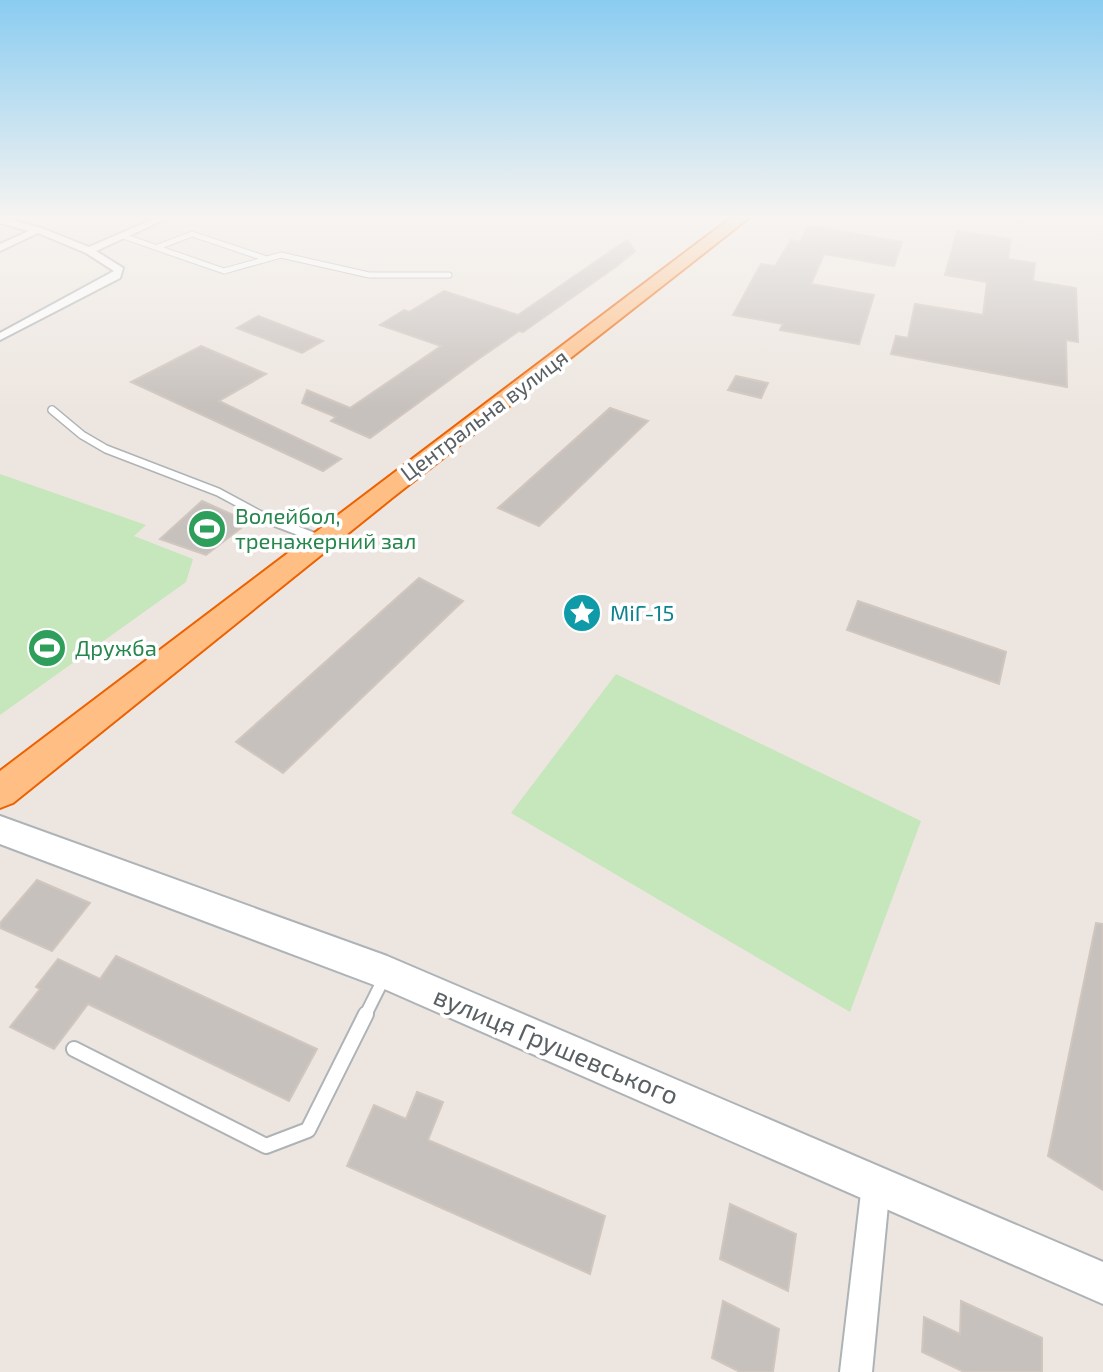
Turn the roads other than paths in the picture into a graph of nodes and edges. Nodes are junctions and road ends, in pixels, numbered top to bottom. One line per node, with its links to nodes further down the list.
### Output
1 (106, 281): 3 (street)
2 (659, 281): 5 (highway, Центральна вулиця)
3 (0, 337)
4 (52, 410): 5 (lane)
5 (322, 540): 6 (highway, Центральна вулиця)
6 (0, 792)
7 (0, 830): 8 (street, вулиця Грушевського)
8 (387, 973): 9 (lane); 10 (street, вулиця Грушевського)
9 (74, 1049)
10 (876, 1184): 11 (street, вулиця Грушевського); 12 (street)
11 (1103, 1283)
12 (856, 1372)

